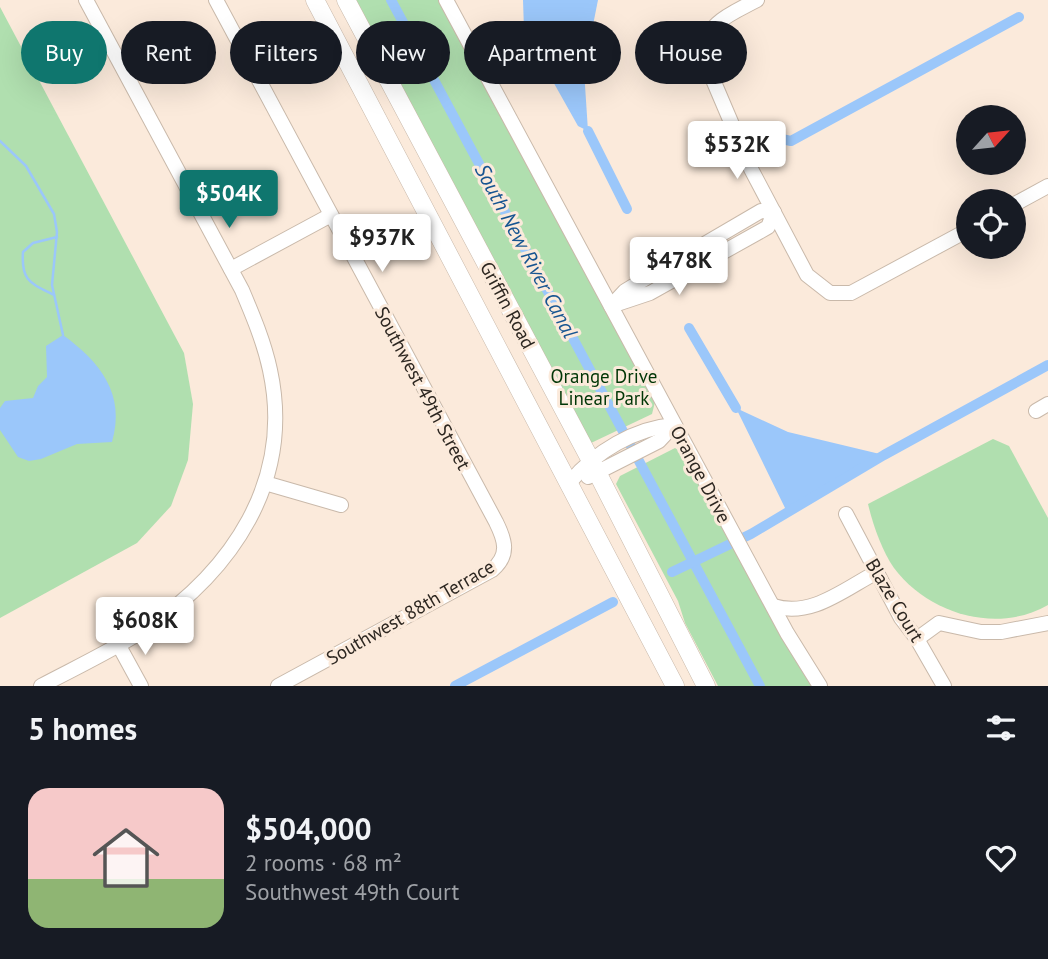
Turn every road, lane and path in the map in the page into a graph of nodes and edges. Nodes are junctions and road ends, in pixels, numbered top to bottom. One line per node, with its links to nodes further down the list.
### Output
1 (86, 0): 14 (street)
2 (216, 0): 10 (street, Southwest 49th Street)
3 (315, 0): 18 (main road, Griffin Road)
4 (346, 0): 17 (main road, Griffin Road)
5 (446, 0): 15 (street, Orange Drive)
6 (757, 0): 9 (street)
7 (1048, 186): 8 (street)
8 (1026, 198)
9 (774, 212): 11 (street); 12 (street); 13 (street)
10 (331, 215): 14 (street); 22 (street, Southwest 49th Street)
11 (956, 236)
12 (703, 244): 13 (street); 15 (street)
13 (711, 259): 15 (street)
14 (231, 269): 19 (street)
15 (611, 306): 16 (street, Orange Drive)
16 (674, 425): 17 (street); 17 (street); 24 (street, Orange Drive)
17 (600, 463): 18 (street); 32 (main road, Griffin Road)
18 (570, 482): 31 (main road, Griffin Road)
19 (265, 483): 20 (street); 27 (street)
20 (341, 505)
21 (846, 514): 23 (street, Blaze Court)
22 (503, 556): 30 (street, Southwest 88th Terrace)
23 (877, 572): 24 (street); 26 (street, Blaze Court)
24 (773, 606): 33 (street, Orange Drive)
25 (1048, 623): 26 (street)
26 (917, 639): 34 (street, Blaze Court)
27 (118, 644): 28 (street); 29 (street)
28 (41, 686)
29 (141, 686)
30 (278, 686)
31 (675, 686)
32 (706, 686)
33 (820, 686)
34 (944, 686)

